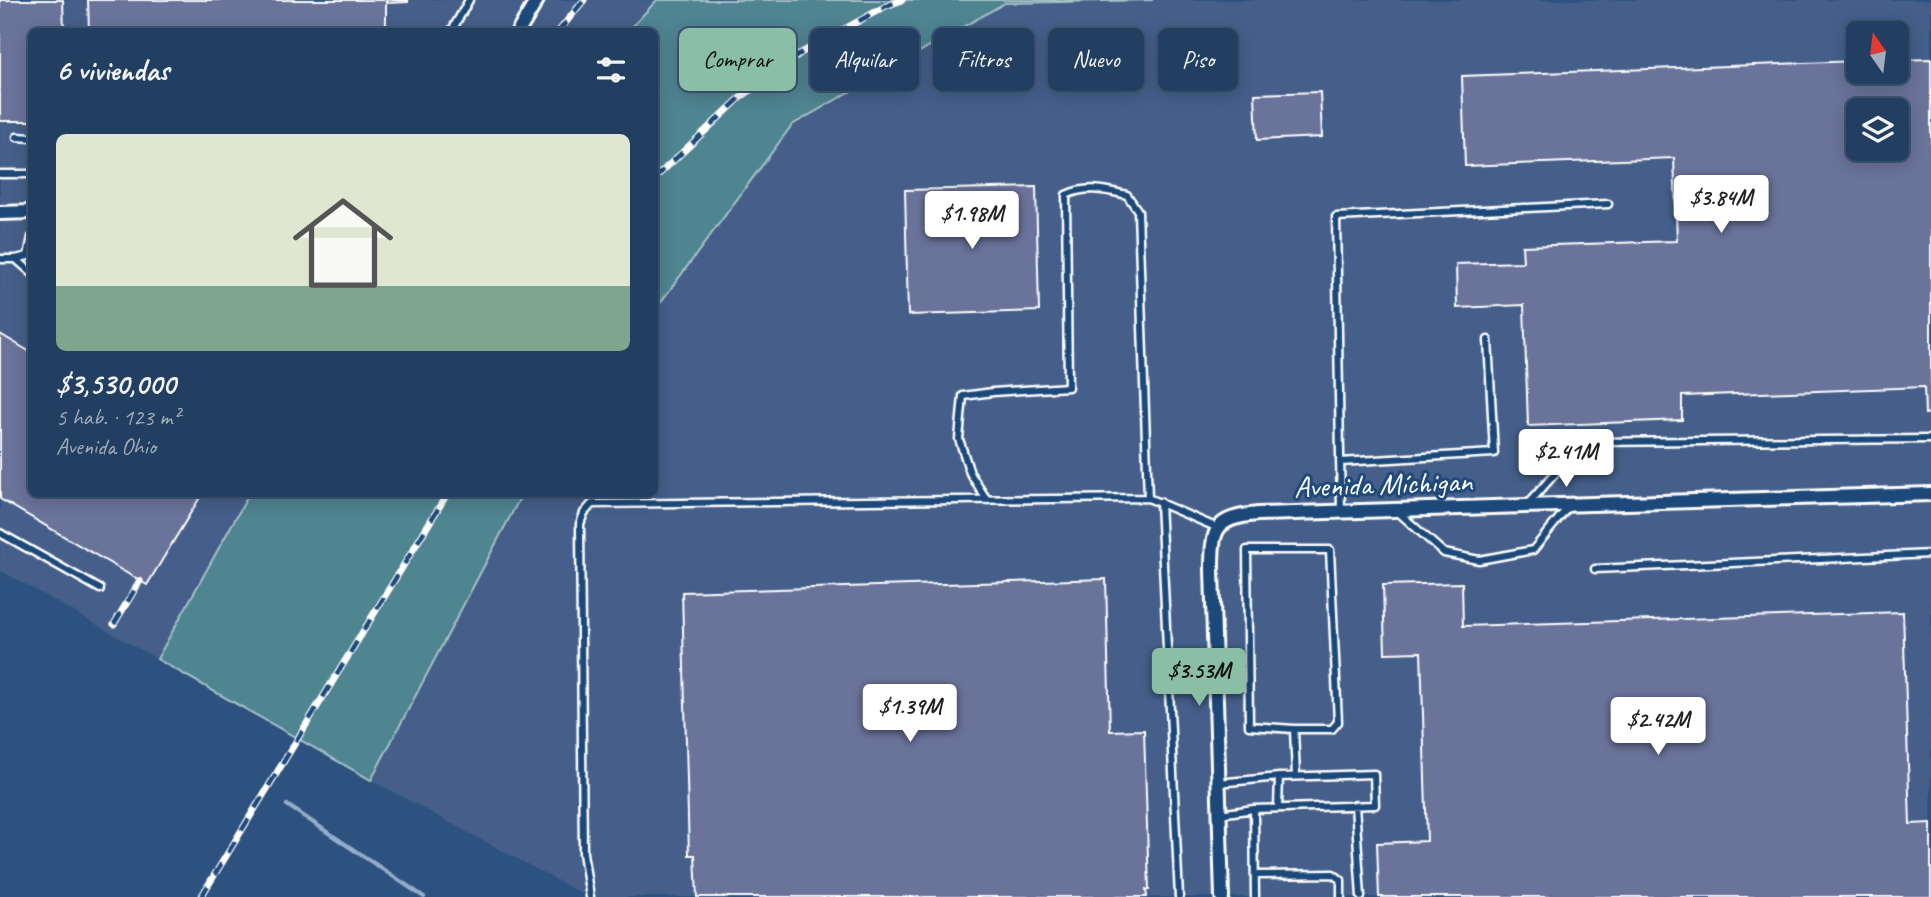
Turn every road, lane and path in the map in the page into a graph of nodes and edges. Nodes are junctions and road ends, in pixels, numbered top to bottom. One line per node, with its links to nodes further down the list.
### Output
1 (469, 0): 3 (lane)
2 (537, 0): 4 (street)
3 (453, 28)
4 (520, 28)
5 (17, 137): 6 (lane)
6 (28, 138)
7 (0, 174): 8 (lane)
8 (28, 174)
9 (1608, 205): 18 (lane)
10 (28, 212): 11 (street)
11 (0, 213)
12 (28, 256): 14 (lane)
13 (0, 259): 14 (lane)
14 (16, 259): 15 (lane)
15 (28, 270)
16 (1488, 340): 18 (lane)
17 (1931, 439): 24 (lane)
18 (1340, 462): 26 (lane)
19 (1931, 494): 23 (street, Avenida Míchigan)
20 (1148, 498): 21 (lane); 21 (lane); 22 (lane)
21 (987, 500): 41 (lane)
22 (1160, 502): 27 (lane); 42 (lane)
23 (1569, 505): 24 (street, Avenida Míchigan); 25 (lane)
24 (1526, 507): 25 (street, Avenida Míchigan)
25 (1396, 511): 26 (street, Avenida Míchigan)
26 (1341, 512): 27 (street, Avenida Míchigan)
27 (1218, 528): 35 (street)
28 (0, 534): 31 (lane)
29 (1931, 554): 30 (lane)
30 (1595, 569)
31 (100, 589)
32 (1294, 729): 32 (lane); 34 (lane)
33 (1279, 776): 34 (lane); 35 (lane); 37 (lane)
34 (1296, 776): 36 (lane)
35 (1218, 783): 39 (street)
36 (1355, 805): 37 (lane); 46 (lane)
37 (1278, 808): 38 (lane)
38 (1254, 809): 39 (lane); 40 (lane)
39 (1219, 814): 43 (street)
40 (1255, 875): 44 (lane); 45 (lane)
41 (590, 897)
42 (1179, 897)
43 (1222, 897)
44 (1255, 897)
45 (1341, 897)
46 (1361, 897)

